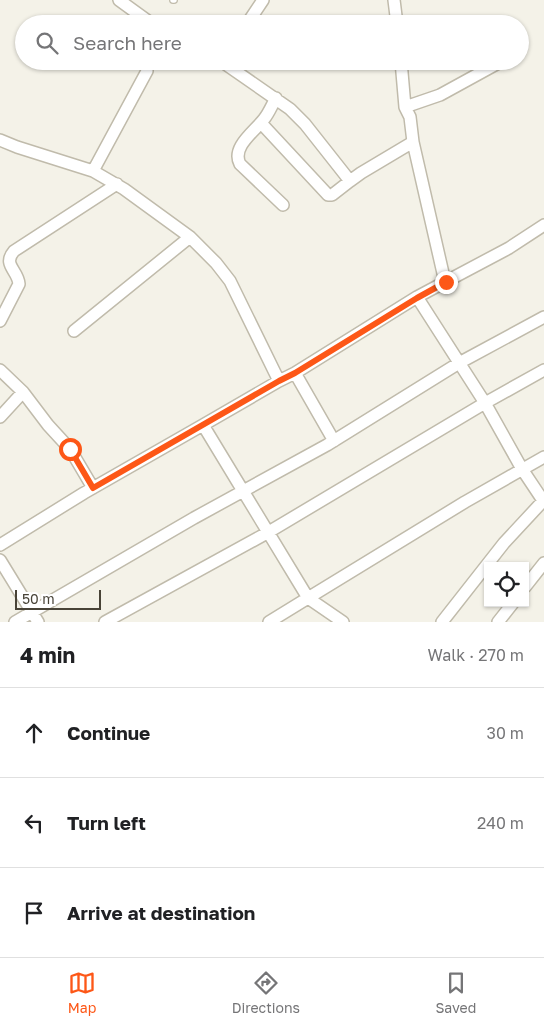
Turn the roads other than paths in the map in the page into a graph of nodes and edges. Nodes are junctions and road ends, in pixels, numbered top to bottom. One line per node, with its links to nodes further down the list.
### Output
1 (119, 0): 4 (street)
2 (263, 0): 5 (street)
3 (394, 0): 6 (street)
4 (140, 15)
5 (254, 15)
6 (396, 15)
7 (234, 70): 11 (street)
8 (401, 70): 12 (street)
9 (486, 70): 12 (street)
10 (147, 71): 16 (street)
11 (276, 98): 13 (street); 17 (street)
12 (405, 107): 15 (street)
13 (261, 123): 17 (street); 19 (street)
14 (0, 140): 16 (street)
15 (414, 142): 17 (street); 22 (street)
16 (92, 171): 18 (street)
17 (350, 182)
18 (116, 184): 21 (street); 25 (street)
19 (282, 205)
20 (544, 225): 22 (street)
21 (190, 238): 26 (street); 31 (street)
22 (446, 282): 23 (street)
23 (417, 298): 27 (street); 30 (street)
24 (544, 317): 27 (street)
25 (0, 321)
26 (74, 331)
27 (458, 362): 33 (street); 36 (street)
28 (0, 370): 32 (street)
29 (544, 370): 33 (street)
30 (295, 373): 31 (street); 36 (street)
31 (279, 381): 35 (street)
32 (24, 392): 34 (street); 39 (street)
33 (485, 403): 38 (street); 42 (street)
34 (0, 417)
35 (203, 425): 39 (street); 40 (street)
36 (334, 440): 40 (street)
37 (544, 457): 38 (street)
38 (522, 469): 41 (street); 47 (street)
39 (93, 488): 43 (street)
40 (242, 491): 42 (street); 49 (street)
41 (544, 502): 55 (street)
42 (268, 533): 47 (street); 52 (street)
43 (0, 545)
44 (0, 560): 49 (street)
45 (544, 563): 46 (street)
46 (529, 582)
47 (308, 598): 50 (street); 54 (street)
48 (510, 607): 56 (street)
49 (35, 617): 51 (street)
50 (284, 618): 53 (street)
51 (15, 622)
52 (105, 622)
53 (269, 622)
54 (343, 622)
55 (442, 622)
56 (498, 622)

